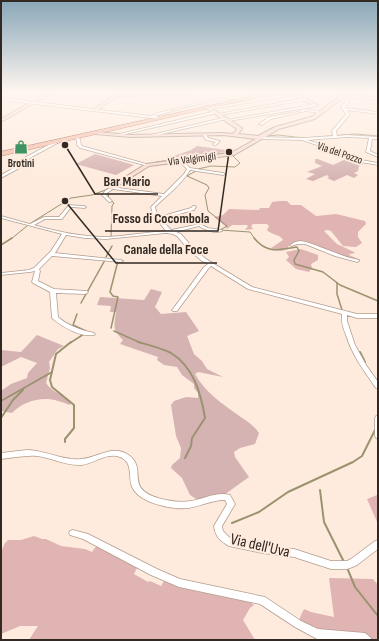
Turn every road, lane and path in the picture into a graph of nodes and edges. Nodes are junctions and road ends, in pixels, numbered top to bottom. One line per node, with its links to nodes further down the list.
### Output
1 (137, 122): 9 (main road)
2 (177, 122): 10 (street)
3 (215, 122): 13 (street)
4 (231, 122): 12 (street)
5 (264, 122): 8 (street)
6 (301, 122): 17 (street, Via Valgimigli)
7 (341, 122): 14 (street)
8 (261, 124)
9 (95, 133): 10 (street); 15 (main road)
10 (117, 135): 13 (street)
11 (205, 135): 12 (street); 13 (street); 21 (street)
12 (234, 135): 17 (street)
13 (153, 136)
14 (335, 136): 16 (street); 19 (street)
15 (76, 137): 20 (main road); 26 (street)
16 (372, 137): 18 (street); 23 (street)
17 (259, 138): 19 (street); 24 (street, Via Valgimigli)
18 (378, 138)
19 (303, 140): 25 (street, Via del Pozzo)
20 (59, 141): 22 (main road); 29 (street)
21 (215, 144)
22 (1, 154)
23 (378, 156)
24 (181, 161): 26 (street, Via Valgimigli); 27 (street)
25 (378, 164)
26 (148, 165): 30 (street, Via Valgimigli)
27 (188, 169): 28 (street); 31 (street)
28 (223, 174)
29 (1, 177)
30 (112, 188): 31 (street); 32 (street)
31 (166, 195): 36 (street)
32 (110, 201)
33 (84, 207): 37 (street)
34 (194, 207): 36 (street)
35 (1, 217): 37 (street)
36 (158, 218): 39 (street)
37 (31, 225): 40 (street)
38 (220, 231): 39 (street)
39 (170, 232): 40 (street); 45 (street)
40 (65, 234): 42 (street)
41 (292, 245): 43 (street)
42 (51, 254): 44 (street); 46 (street)
43 (357, 260)
44 (121, 261)
45 (211, 264): 50 (street); 51 (street)
46 (36, 269): 47 (street); 48 (street)
47 (1, 274)
48 (53, 291): 49 (street); 53 (street)
49 (85, 292)
50 (175, 310)
51 (345, 313): 52 (street); 54 (street)
52 (378, 316)
53 (92, 334)
54 (378, 386)
55 (378, 418): 56 (street)
56 (378, 436)
57 (1, 456): 59 (street, Via dell'Uva)
58 (73, 533): 60 (street)
59 (378, 544)
60 (367, 640)

